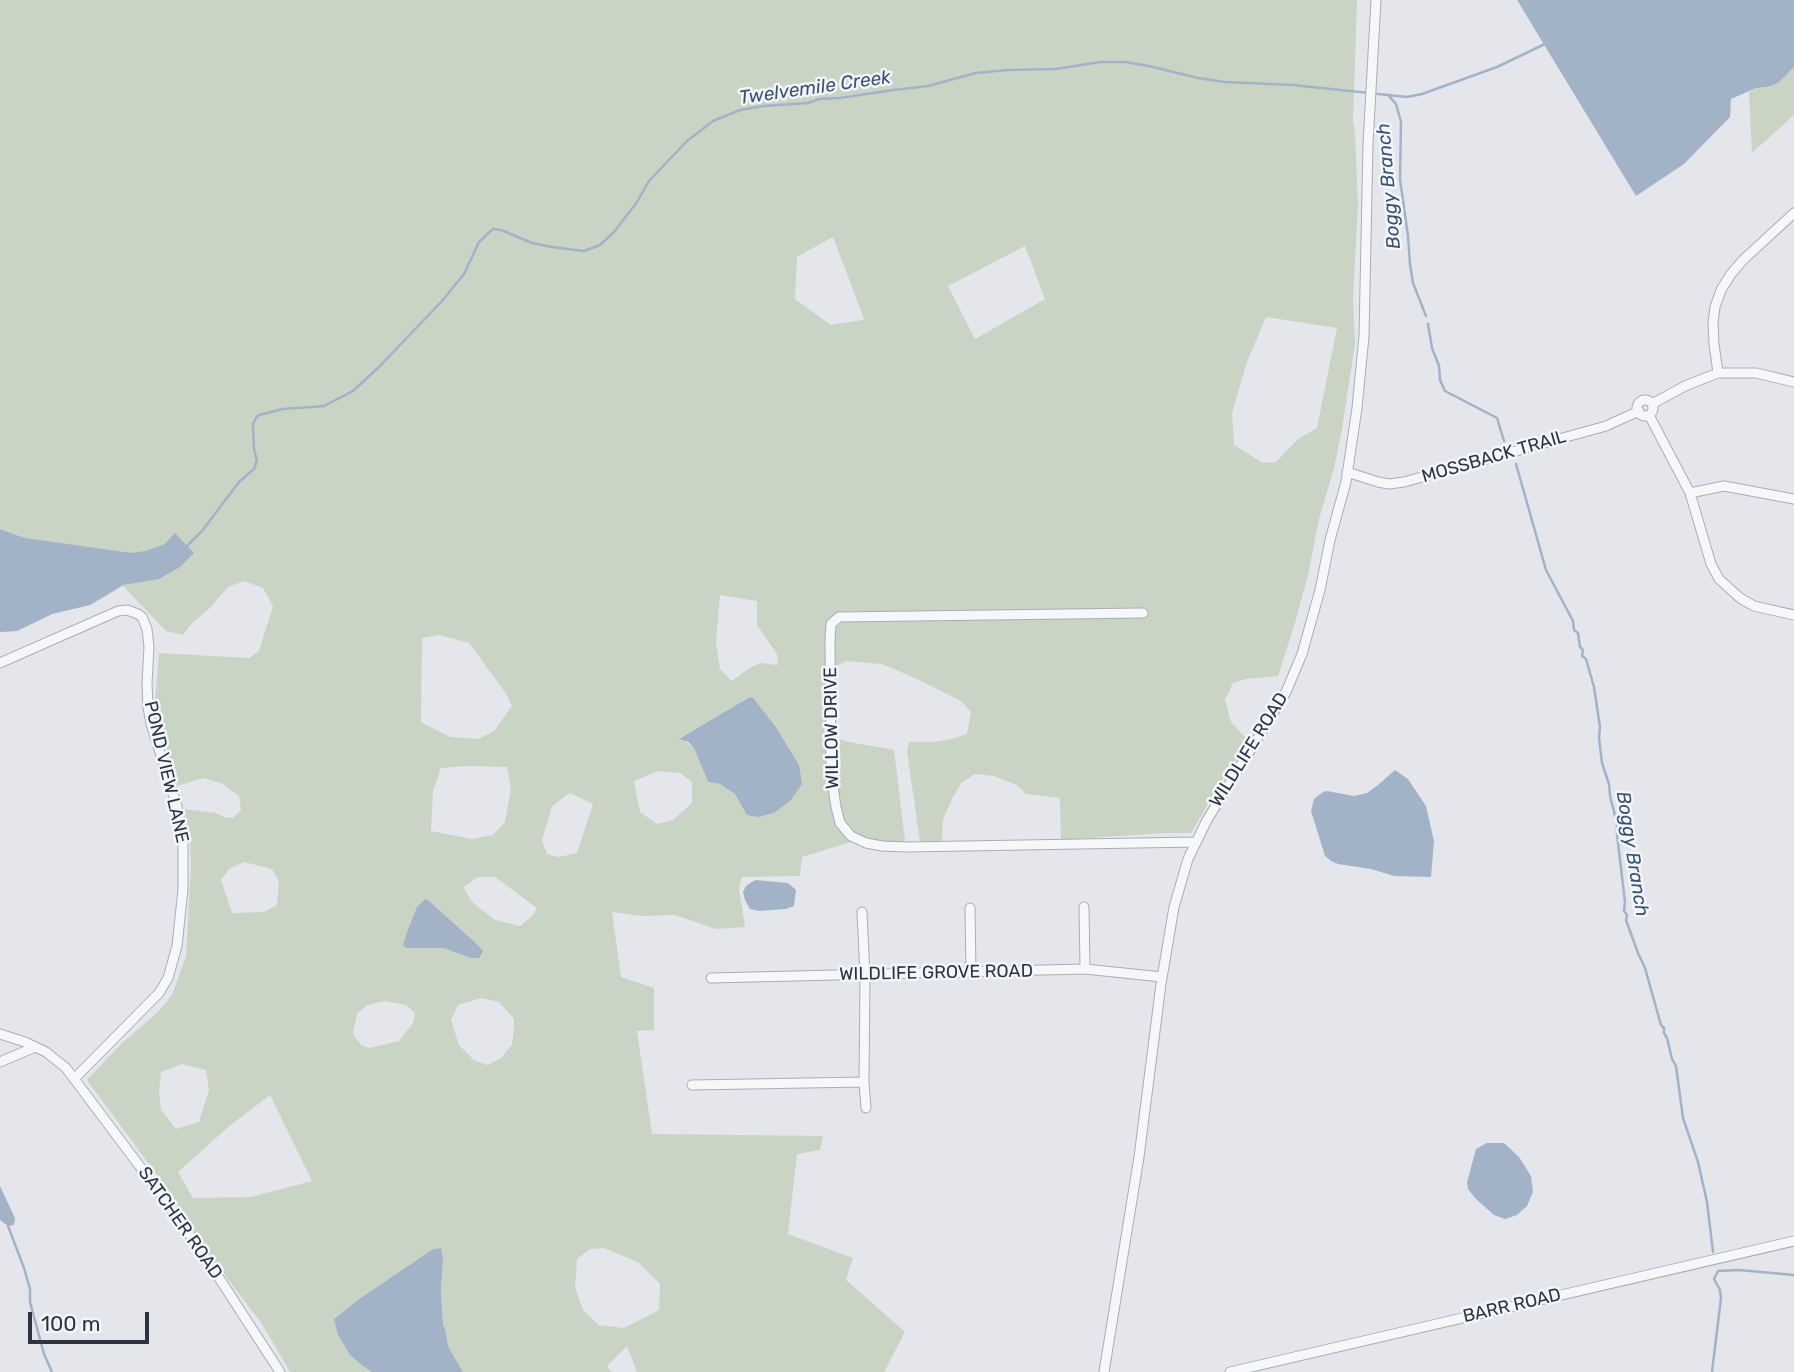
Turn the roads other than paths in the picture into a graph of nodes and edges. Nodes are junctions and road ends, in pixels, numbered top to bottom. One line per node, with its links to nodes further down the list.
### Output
1 (1376, 0): 8 (street, WILDLIFE ROAD)
2 (1793, 217): 3 (street)
3 (1718, 373): 4 (street, MOSSBACK TRAIL); 5 (street, MOSSBACK TRAIL)
4 (1794, 382)
5 (1652, 404): 6 (street, MOSSBACK TRAIL); 7 (street)
6 (1639, 411): 7 (street); 8 (street, MOSSBACK TRAIL)
7 (1649, 415): 9 (street)
8 (1347, 472): 14 (street, WILDLIFE ROAD)
9 (1690, 493): 10 (street); 12 (street)
10 (1794, 499)
11 (1143, 613): 14 (street, WILLOW DRIVE)
12 (1794, 615)
13 (0, 663): 26 (street, POND VIEW LANE)
14 (1196, 842): 21 (street, WILDLIFE ROAD)
15 (1084, 907): 18 (street)
16 (970, 908): 19 (street)
17 (862, 912): 20 (street)
18 (1085, 969): 19 (street, WILDLIFE GROVE ROAD); 21 (street, WILDLIFE GROVE ROAD)
19 (971, 973): 20 (street, WILDLIFE GROVE ROAD)
20 (865, 975): 22 (street, WILDLIFE GROVE ROAD); 27 (street)
21 (1162, 976): 32 (street, WILDLIFE ROAD)
22 (710, 978)
23 (0, 1034): 24 (street)
24 (36, 1046): 25 (street); 26 (street)
25 (0, 1062)
26 (75, 1078): 31 (street, SATCHER ROAD)
27 (864, 1082): 28 (street); 29 (street)
28 (692, 1084)
29 (866, 1108)
30 (1794, 1241): 33 (street, BARR ROAD)
31 (280, 1372)
32 (1104, 1372)
33 (1230, 1372)

